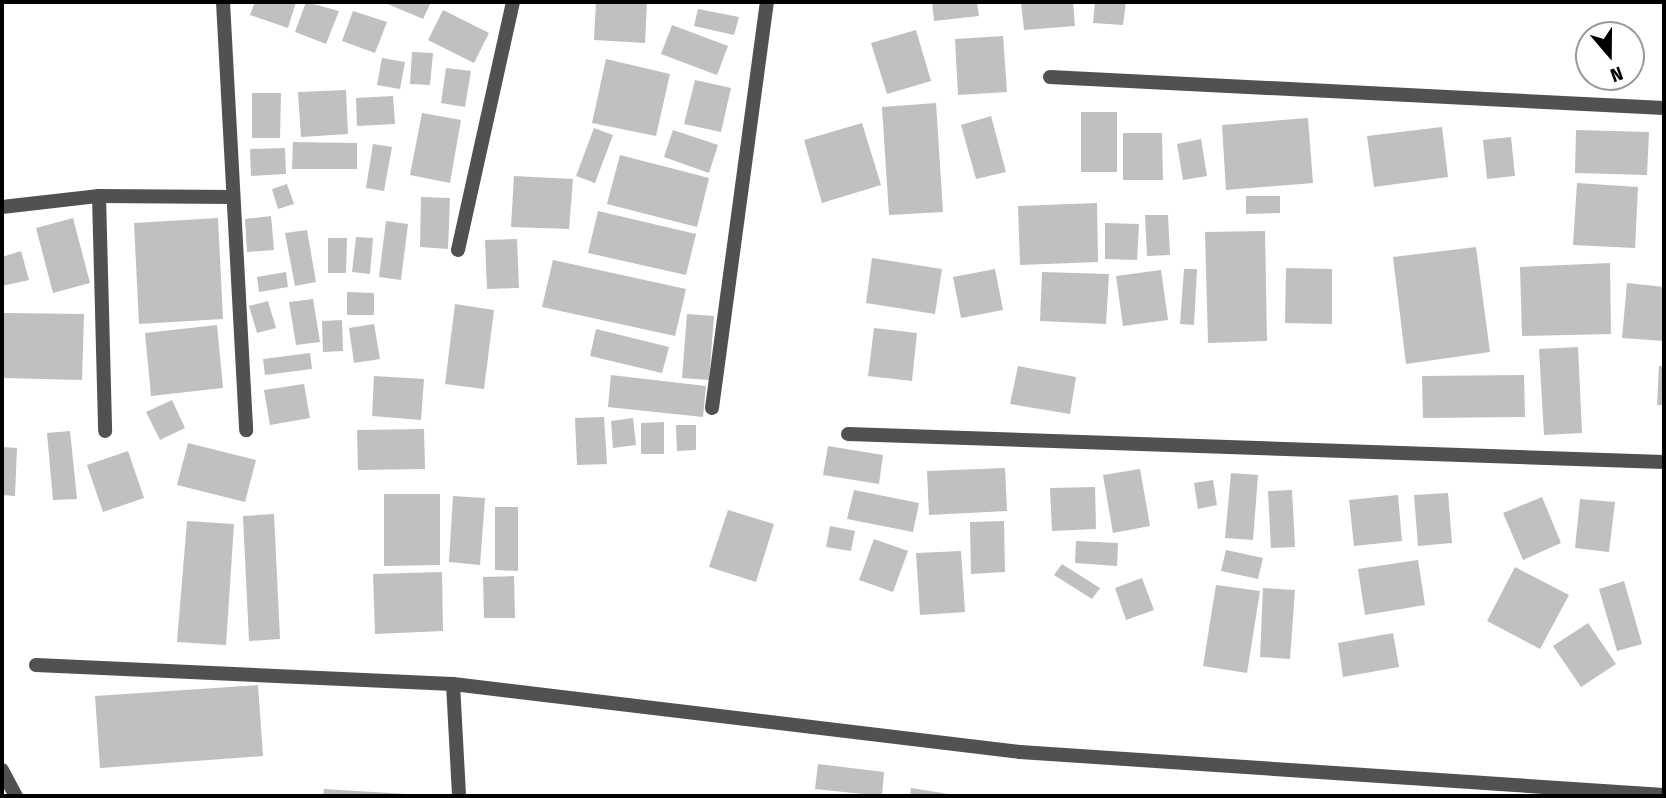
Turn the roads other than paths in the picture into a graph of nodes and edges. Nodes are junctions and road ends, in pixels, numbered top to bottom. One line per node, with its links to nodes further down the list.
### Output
1 (222, 2): 7 (street)
2 (513, 2): 9 (street)
3 (767, 2): 10 (street)
4 (1050, 77): 5 (street)
5 (1664, 108)
6 (99, 196): 7 (street); 8 (street); 12 (street)
7 (233, 197): 11 (street)
8 (2, 208)
9 (458, 250)
10 (712, 408)
11 (246, 430)
12 (105, 431)
13 (848, 434): 14 (street)
14 (1664, 462)
15 (36, 665): 16 (street)
16 (453, 684): 18 (street); 20 (street)
17 (2, 771): 19 (street)
18 (1664, 795)
19 (16, 796)
20 (459, 796)

